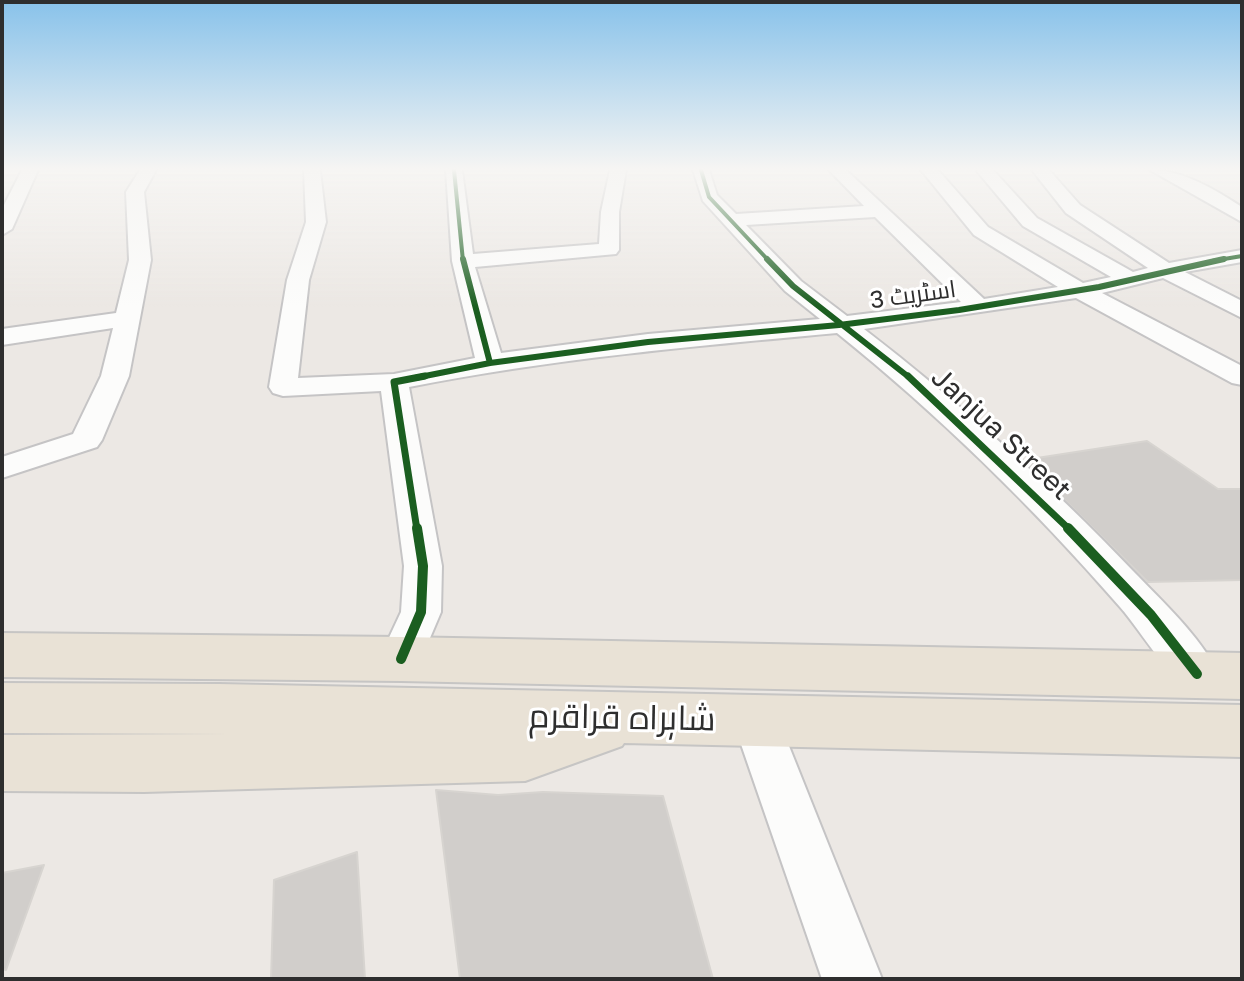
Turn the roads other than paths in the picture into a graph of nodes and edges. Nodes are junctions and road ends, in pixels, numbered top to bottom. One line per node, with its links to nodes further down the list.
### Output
1 (137, 216): 19 (street)
2 (316, 216): 24 (street, اسٹریٹ 3)
3 (459, 216): 13 (street)
4 (610, 216): 13 (street)
5 (726, 216): 11 (street, Janjua Street)
6 (800, 216): 11 (street)
7 (885, 216): 17 (street)
8 (968, 216): 16 (street)
9 (1024, 216): 15 (street)
10 (1083, 216): 14 (street)
11 (730, 220): 20 (street, Janjua Street)
12 (1242, 256): 14 (street, اسٹریٹ 3)
13 (463, 261): 22 (street)
14 (1165, 270): 15 (street, اسٹریٹ 3); 18 (street)
15 (1130, 279): 16 (street, اسٹریٹ 3)
16 (1079, 290): 17 (street, اسٹریٹ 3); 23 (street)
17 (978, 306): 20 (street, اسٹریٹ 3)
18 (1242, 311)
19 (127, 319): 21 (street); 25 (street)
20 (839, 325): 22 (street, اسٹریٹ 3); 29 (street, Janjua Street)
21 (2, 337)
22 (490, 363): 24 (street, اسٹریٹ 3)
23 (1242, 377)
24 (394, 382): 28 (street)
25 (2, 468)
26 (2, 655): 27 (highway, شاہراہ قراقرم)
27 (118, 656): 28 (highway, شاہراہ قراقرم); 31 (highway)
28 (401, 659): 29 (highway, شاہراہ قراقرم)
29 (1219, 675)
30 (2, 708): 31 (highway, شاہراہ قراقرم)
31 (75, 709): 32 (highway, شاہراہ قراقرم)
32 (630, 718): 33 (highway, شاہراہ قراقرم); 35 (highway)
33 (756, 721): 34 (highway, شاہراہ قراقرم); 36 (street)
34 (1242, 731)
35 (2, 763)
36 (852, 979)

